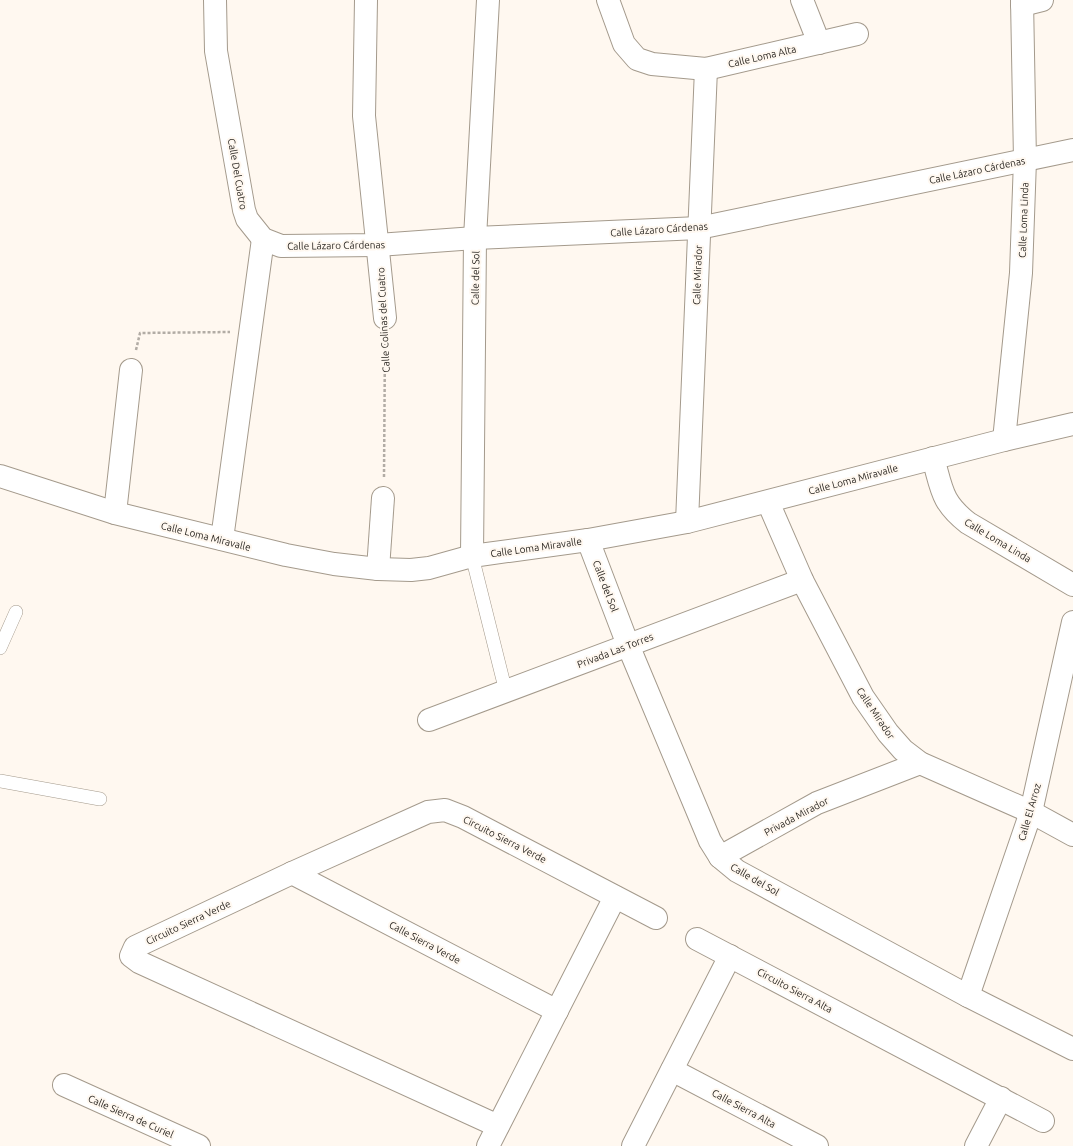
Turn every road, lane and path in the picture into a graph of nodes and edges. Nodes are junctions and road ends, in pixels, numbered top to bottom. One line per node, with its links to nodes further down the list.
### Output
1 (215, 0): 14 (street, Calle Del Cuatro)
2 (366, 0): 15 (street, Calle Colinas del Cuatro)
3 (488, 0): 13 (street, Calle del Sol)
4 (608, 0): 9 (street)
5 (802, 0): 8 (street)
6 (1029, 2): 11 (street, Calle Loma Linda)
7 (857, 34): 8 (street, Calle Loma Alta)
8 (819, 43): 9 (street, Calle Loma Alta)
9 (706, 69): 12 (street, Calle Mirador)
10 (1073, 150): 11 (street, Calle Lázaro Cárdenas)
11 (1025, 160): 12 (street, Calle Lázaro Cárdenas); 21 (street, Calle Loma Linda)
12 (699, 228): 13 (street, Calle Lázaro Cárdenas); 27 (street, Calle Mirador)
13 (475, 238): 15 (street, Calle Lázaro Cárdenas); 30 (street, Calle del Sol)
14 (263, 239): 15 (street, Calle Lázaro Cárdenas); 17 (street)
15 (378, 245): 16 (street, Calle Colinas del Cuatro)
16 (385, 318): 24 (path, Calle Colinas del Cuatro)
17 (252, 324): 18 (path); 28 (street)
18 (140, 333)
19 (131, 370): 26 (street)
20 (1073, 424): 21 (street, Calle Loma Miravalle)
21 (1004, 440): 22 (street, Calle Loma Miravalle)
22 (933, 458): 25 (street, Calle Loma Miravalle); 33 (street, Calle Loma Linda)
23 (0, 476): 26 (street, Calle Loma Miravalle)
24 (383, 498): 31 (street)
25 (768, 502): 27 (street, Calle Loma Miravalle); 32 (street, Calle Mirador)
26 (115, 513): 28 (street, Calle Loma Miravalle)
27 (687, 522): 29 (street, Calle Loma Miravalle)
28 (222, 539): 31 (street, Calle Loma Miravalle)
29 (588, 540): 30 (street, Calle Loma Miravalle); 36 (street, Calle del Sol)
30 (472, 556): 31 (street, Calle Loma Miravalle); 38 (lane)
31 (378, 569)
32 (802, 580): 36 (street, Privada Las Torres); 40 (street, Calle Mirador)
33 (1073, 585)
34 (16, 612): 37 (lane)
35 (1073, 622): 43 (street, Calle El Arroz)
36 (628, 645): 38 (street, Privada Las Torres); 45 (street, Calle del Sol)
37 (0, 648)
38 (506, 692): 39 (street, Privada Las Torres)
39 (429, 720)
40 (920, 763): 43 (street, Calle Mirador); 45 (street, Privada Mirador)
41 (0, 781): 42 (lane)
42 (100, 799)
43 (1031, 812): 44 (street, Calle Mirador); 51 (street, Calle El Arroz)
44 (1073, 835)
45 (720, 857): 51 (street, Calle del Sol)
46 (292, 873): 47 (street, Circuito Sierra Verde); 52 (street, Calle Sierra Verde); 58 (street, Circuito Sierra Verde)
47 (615, 897): 48 (street, Circuito Sierra Verde); 52 (street)
48 (656, 918)
49 (697, 939): 50 (street, Circuito Sierra Alta)
50 (730, 956): 54 (street); 56 (street, Circuito Sierra Alta)
51 (968, 996): 53 (street, Calle del Sol)
52 (557, 1011): 58 (street)
53 (1073, 1049)
54 (672, 1070): 61 (street); 62 (street, Calle Sierra Alta)
55 (64, 1086): 59 (street, Calle Sierra de Curiel)
56 (1000, 1098): 57 (street, Circuito Sierra Alta); 63 (street)
57 (1044, 1121)
58 (498, 1126): 60 (street)
59 (199, 1146)
60 (488, 1146)
61 (633, 1146)
62 (817, 1146)
63 (976, 1146)

